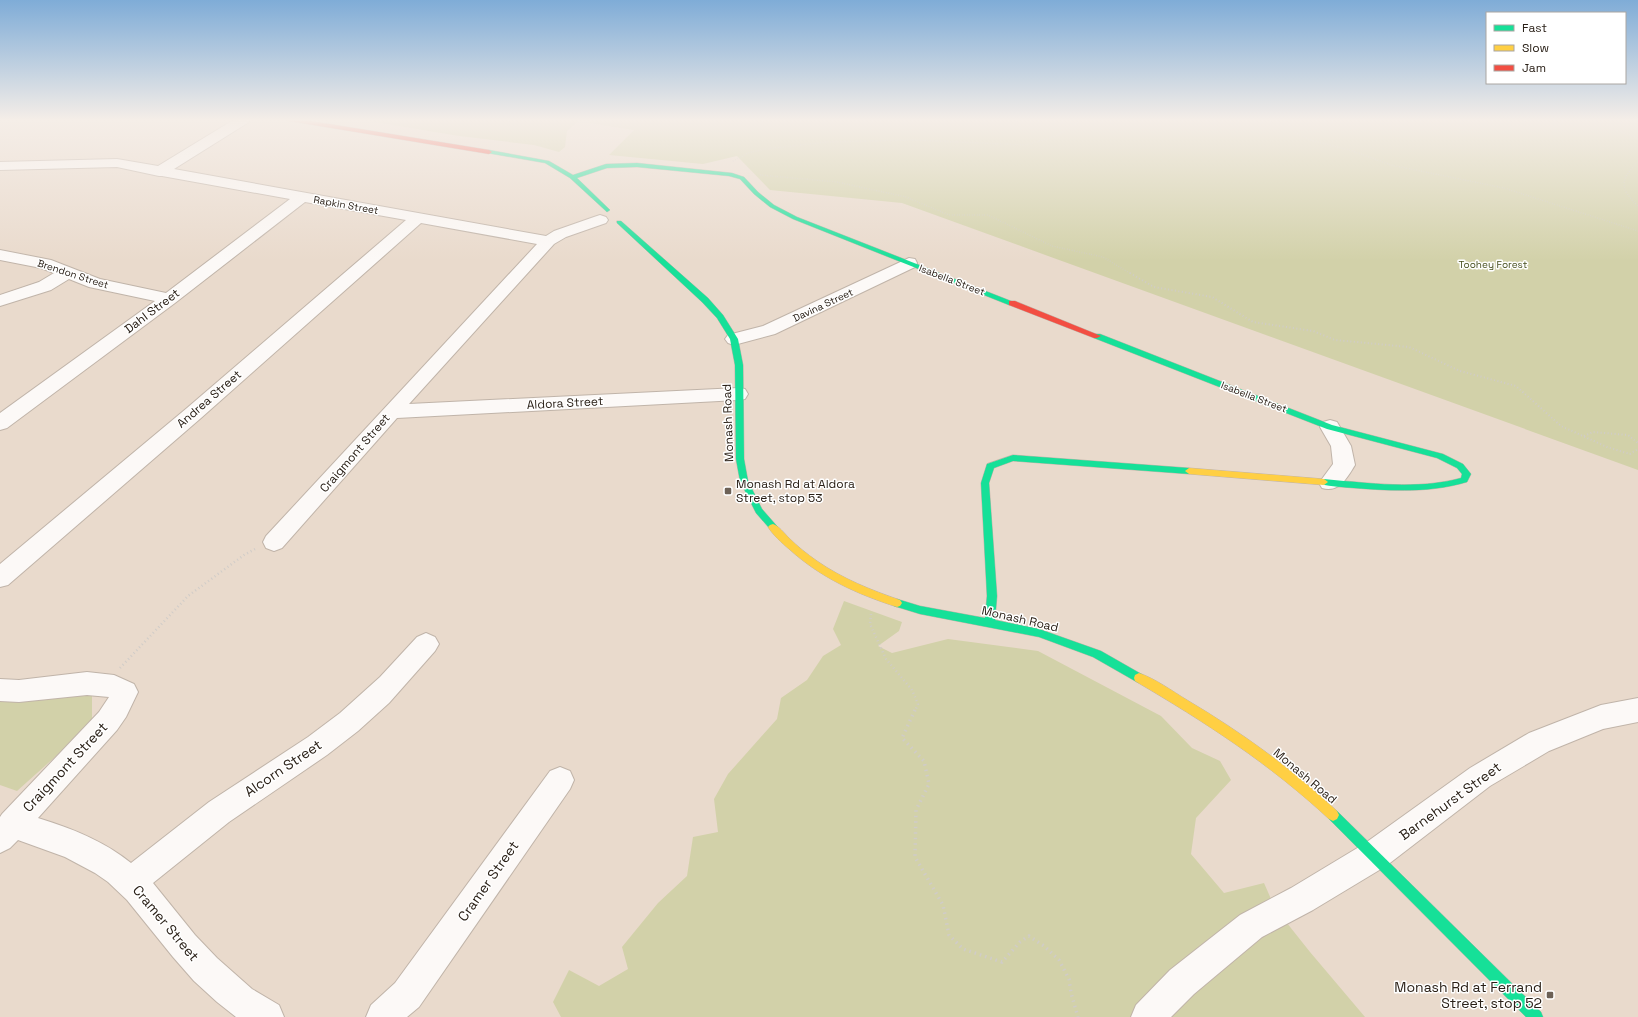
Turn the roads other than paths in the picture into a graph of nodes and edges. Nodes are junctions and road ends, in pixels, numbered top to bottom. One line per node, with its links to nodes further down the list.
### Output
1 (130, 166): 6 (street, Rapkin Street)
2 (168, 166): 6 (street)
3 (557, 166): 7 (street)
4 (605, 166): 7 (street, Isabella Street)
5 (652, 166): 14 (street, Isabella Street)
6 (159, 172): 8 (street, Rapkin Street)
7 (574, 177): 10 (street)
8 (302, 197): 11 (street, Rapkin Street); 16 (street, Dahl Street)
9 (617, 209): 10 (street)
10 (604, 215): 12 (street, Craigmont Street); 18 (street, Monash Road)
11 (417, 218): 12 (street, Rapkin Street); 25 (street, Andrea Street)
12 (548, 241): 20 (street, Craigmont Street)
13 (0, 254): 15 (street, Brendon Street)
14 (909, 264): 18 (street, Davina Street); 22 (street, Isabella Street)
15 (68, 272): 16 (street, Brendon Street); 17 (street)
16 (169, 299): 21 (street, Dahl Street)
17 (0, 301)
18 (734, 338): 19 (street, Monash Road)
19 (738, 394): 20 (street, Aldora Street); 26 (street, Monash Road)
20 (391, 412): 24 (street, Craigmont Street)
21 (0, 423)
22 (1330, 427): 23 (street); 23 (street, Isabella Street)
23 (1330, 483): 26 (street, Isabella Street)
24 (274, 542)
25 (0, 578)
26 (990, 623): 32 (street, Monash Road)
27 (426, 644): 33 (street, Alcorn Street)
28 (0, 690): 31 (street, Craigmont Street)
29 (1638, 710): 32 (street, Barnehurst Street)
30 (560, 780): 35 (street, Cramer Street)
31 (6, 831): 33 (street, Cramer Street)
32 (1375, 855): 36 (street, Barnehurst Street); 37 (street, Monash Road)
33 (131, 882): 34 (street, Cramer Street)
34 (257, 1015)
35 (384, 1017)
36 (1148, 1017)
37 (1536, 1017)

